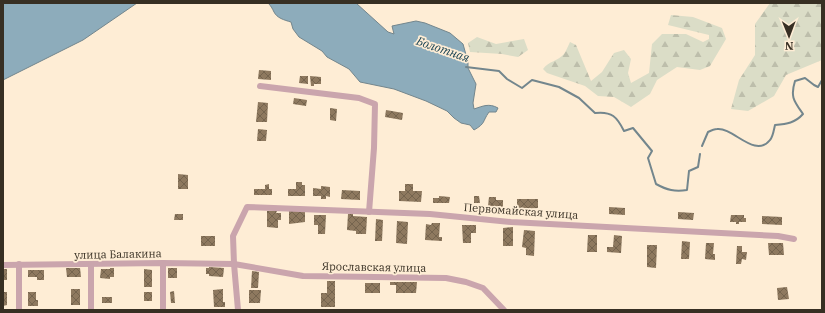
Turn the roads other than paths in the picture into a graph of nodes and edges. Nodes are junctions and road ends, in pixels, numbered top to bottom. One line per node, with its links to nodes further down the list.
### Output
1 (260, 86): 2 (street)
2 (369, 212): 3 (street, Первомайская улица); 7 (street, Первомайская улица)
3 (794, 239)
4 (163, 263): 6 (street, улица Балакина); 7 (street, улица Балакина); 11 (street)
5 (18, 264): 6 (street, улица Балакина); 8 (street, улица Балакина); 9 (street)
6 (92, 264): 10 (street)
7 (234, 264): 12 (street); 13 (street, Ярославская улица)
8 (3, 265)
9 (19, 310)
10 (91, 310)
11 (163, 310)
12 (238, 310)
13 (504, 310)

